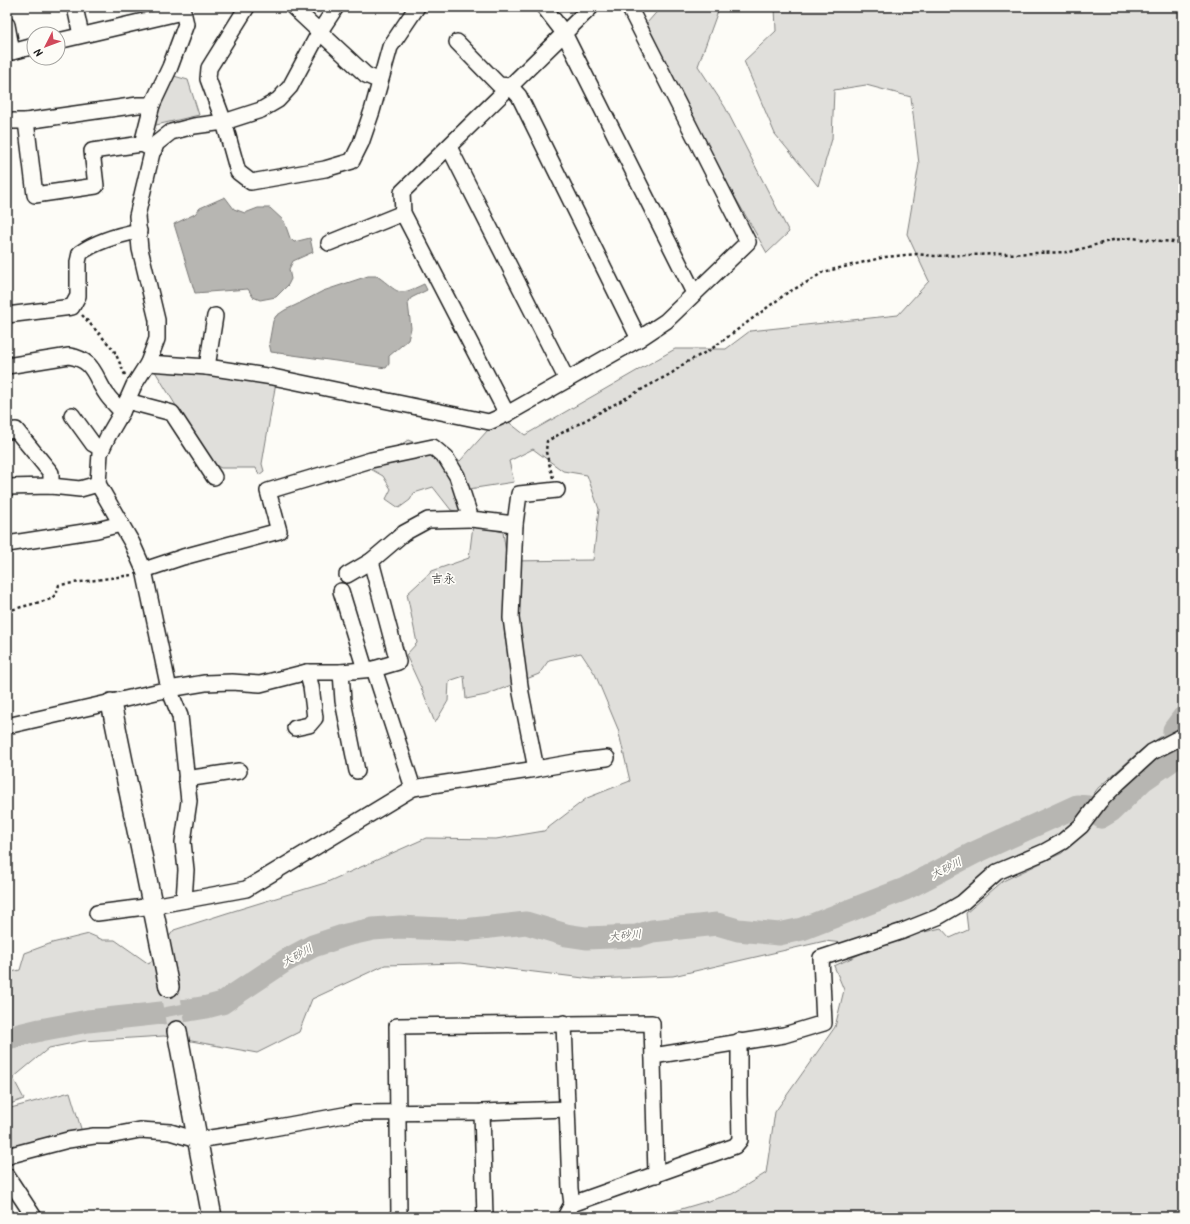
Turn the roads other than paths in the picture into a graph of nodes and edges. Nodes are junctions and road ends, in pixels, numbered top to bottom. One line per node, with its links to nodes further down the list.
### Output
1 (75, 7): 13 (street)
2 (247, 7): 22 (street)
3 (293, 7): 11 (street)
4 (336, 7): 11 (street)
5 (417, 7): 17 (street)
6 (544, 7): 12 (street)
7 (591, 7): 12 (street)
8 (629, 7): 28 (street)
9 (182, 9): 13 (street); 19 (street)
10 (7, 25): 16 (street)
11 (320, 31): 17 (street); 22 (street)
12 (564, 33): 18 (street); 28 (street)
13 (81, 35): 14 (street)
14 (66, 39)
15 (457, 42): 18 (street)
16 (26, 48)
17 (380, 81): 22 (street)
18 (510, 86): 24 (street); 31 (street)
19 (152, 105): 20 (street); 23 (street)
20 (26, 120): 21 (street); 23 (street)
21 (7, 122)
22 (224, 122): 23 (street)
23 (148, 147): 26 (street)
24 (449, 147): 25 (street); 35 (street)
25 (403, 213): 27 (street); 37 (street)
26 (139, 231): 29 (street); 32 (street)
27 (329, 243)
28 (694, 293): 31 (street)
29 (7, 315)
30 (215, 316): 34 (street)
31 (639, 340): 35 (street)
32 (148, 363): 34 (street); 36 (street)
33 (7, 366): 36 (street)
34 (207, 367): 37 (street)
35 (567, 380): 37 (street)
36 (125, 406): 40 (street); 41 (street)
37 (507, 414)
38 (72, 415): 40 (street)
39 (7, 431): 43 (street)
40 (102, 449): 42 (street)
41 (214, 477)
42 (98, 484): 43 (street); 47 (street)
43 (51, 486): 44 (street)
44 (7, 487)
45 (557, 490): 48 (street)
46 (472, 519): 48 (street); 50 (street); 51 (street)
47 (121, 524): 49 (street); 51 (street)
48 (515, 524): 63 (street)
49 (7, 544)
50 (371, 561): 52 (street); 54 (street)
51 (144, 570): 57 (street)
52 (347, 575)
53 (341, 591): 54 (street)
54 (369, 669): 56 (street); 67 (street)
55 (307, 672): 56 (street); 57 (street); 60 (street)
56 (341, 672): 65 (street)
57 (169, 689): 58 (street); 66 (street)
58 (111, 703): 59 (street); 69 (street)
59 (7, 726)
60 (294, 728)
61 (1183, 736): 74 (street)
62 (607, 758): 63 (street)
63 (536, 769): 67 (street)
64 (239, 771): 66 (street)
65 (357, 771)
66 (186, 778): 68 (street)
67 (413, 788): 68 (street)
68 (184, 900): 69 (street)
69 (153, 906): 70 (street); 71 (street)
70 (97, 913)
71 (169, 987)
72 (564, 1023): 75 (street); 76 (street); 77 (street)
73 (177, 1031): 79 (street)
74 (739, 1041): 75 (street); 81 (street)
75 (653, 1056): 81 (street)
76 (567, 1109): 78 (street); 83 (street)
77 (398, 1112): 78 (street); 79 (street); 86 (street)
78 (482, 1112): 87 (street)
79 (197, 1140): 80 (street); 85 (street)
80 (7, 1158)
81 (656, 1175): 83 (street)
82 (7, 1176): 84 (street)
83 (569, 1210)
84 (34, 1217)
85 (212, 1217)
86 (399, 1217)
87 (485, 1217)

